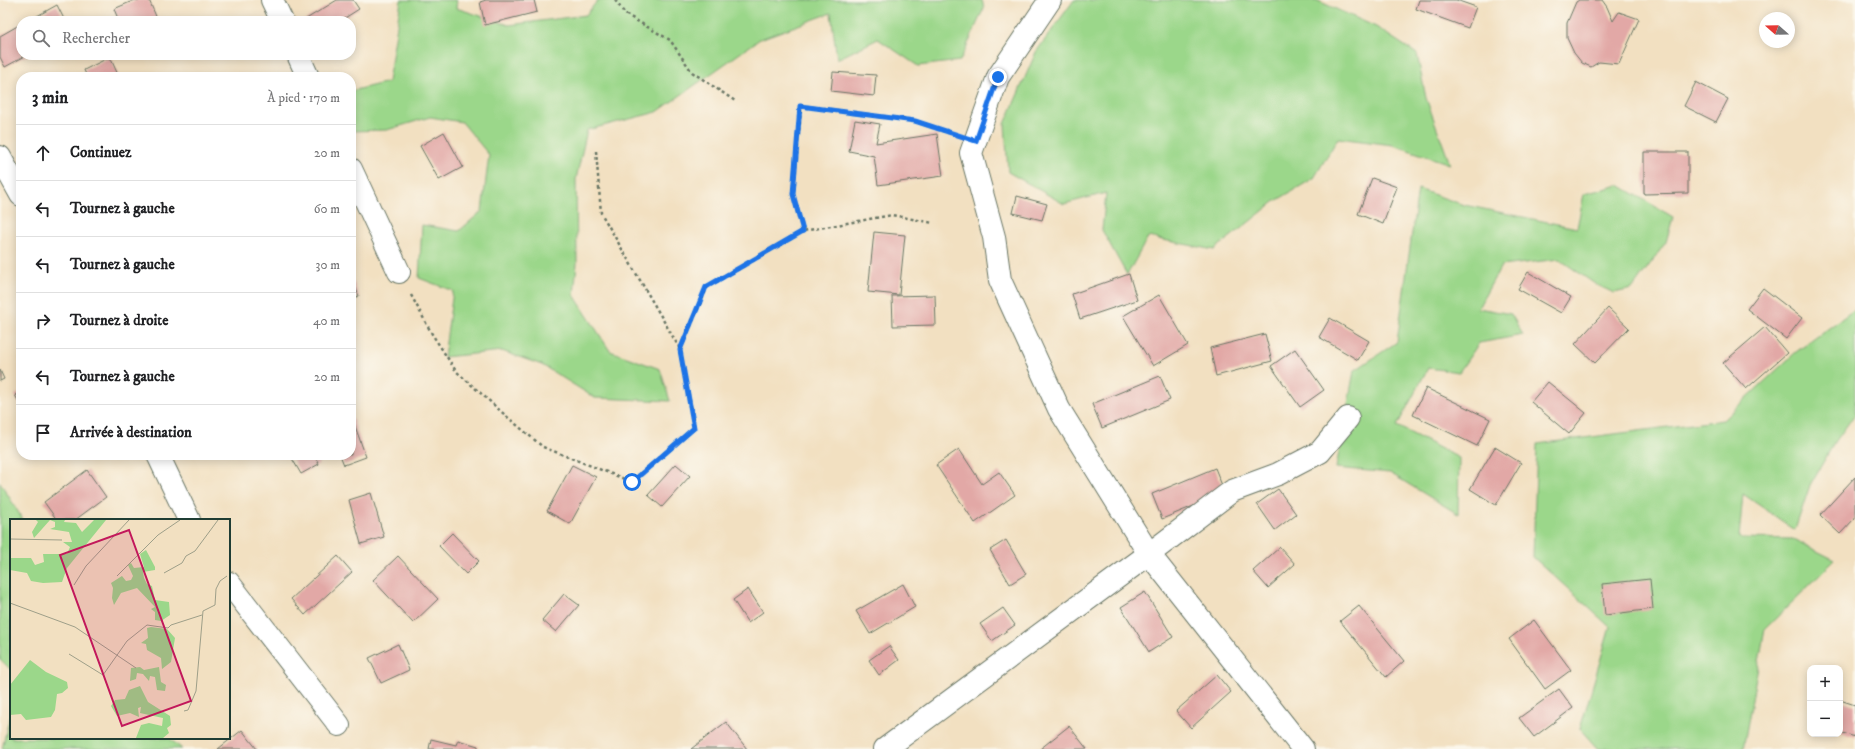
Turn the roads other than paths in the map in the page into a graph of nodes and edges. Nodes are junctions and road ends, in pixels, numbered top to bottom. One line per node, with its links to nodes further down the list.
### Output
1 (272, 0): 3 (street)
2 (1050, 0): 13 (street)
3 (280, 16)
4 (300, 60): 5 (street)
5 (306, 72)
6 (0, 157): 8 (street)
7 (356, 180): 9 (street)
8 (16, 186)
9 (399, 272)
10 (1348, 418): 13 (street)
11 (160, 460): 12 (street)
12 (189, 519)
13 (1149, 554): 16 (street); 17 (street)
14 (230, 584): 15 (street)
15 (339, 725)
16 (885, 749)
17 (1303, 749)

